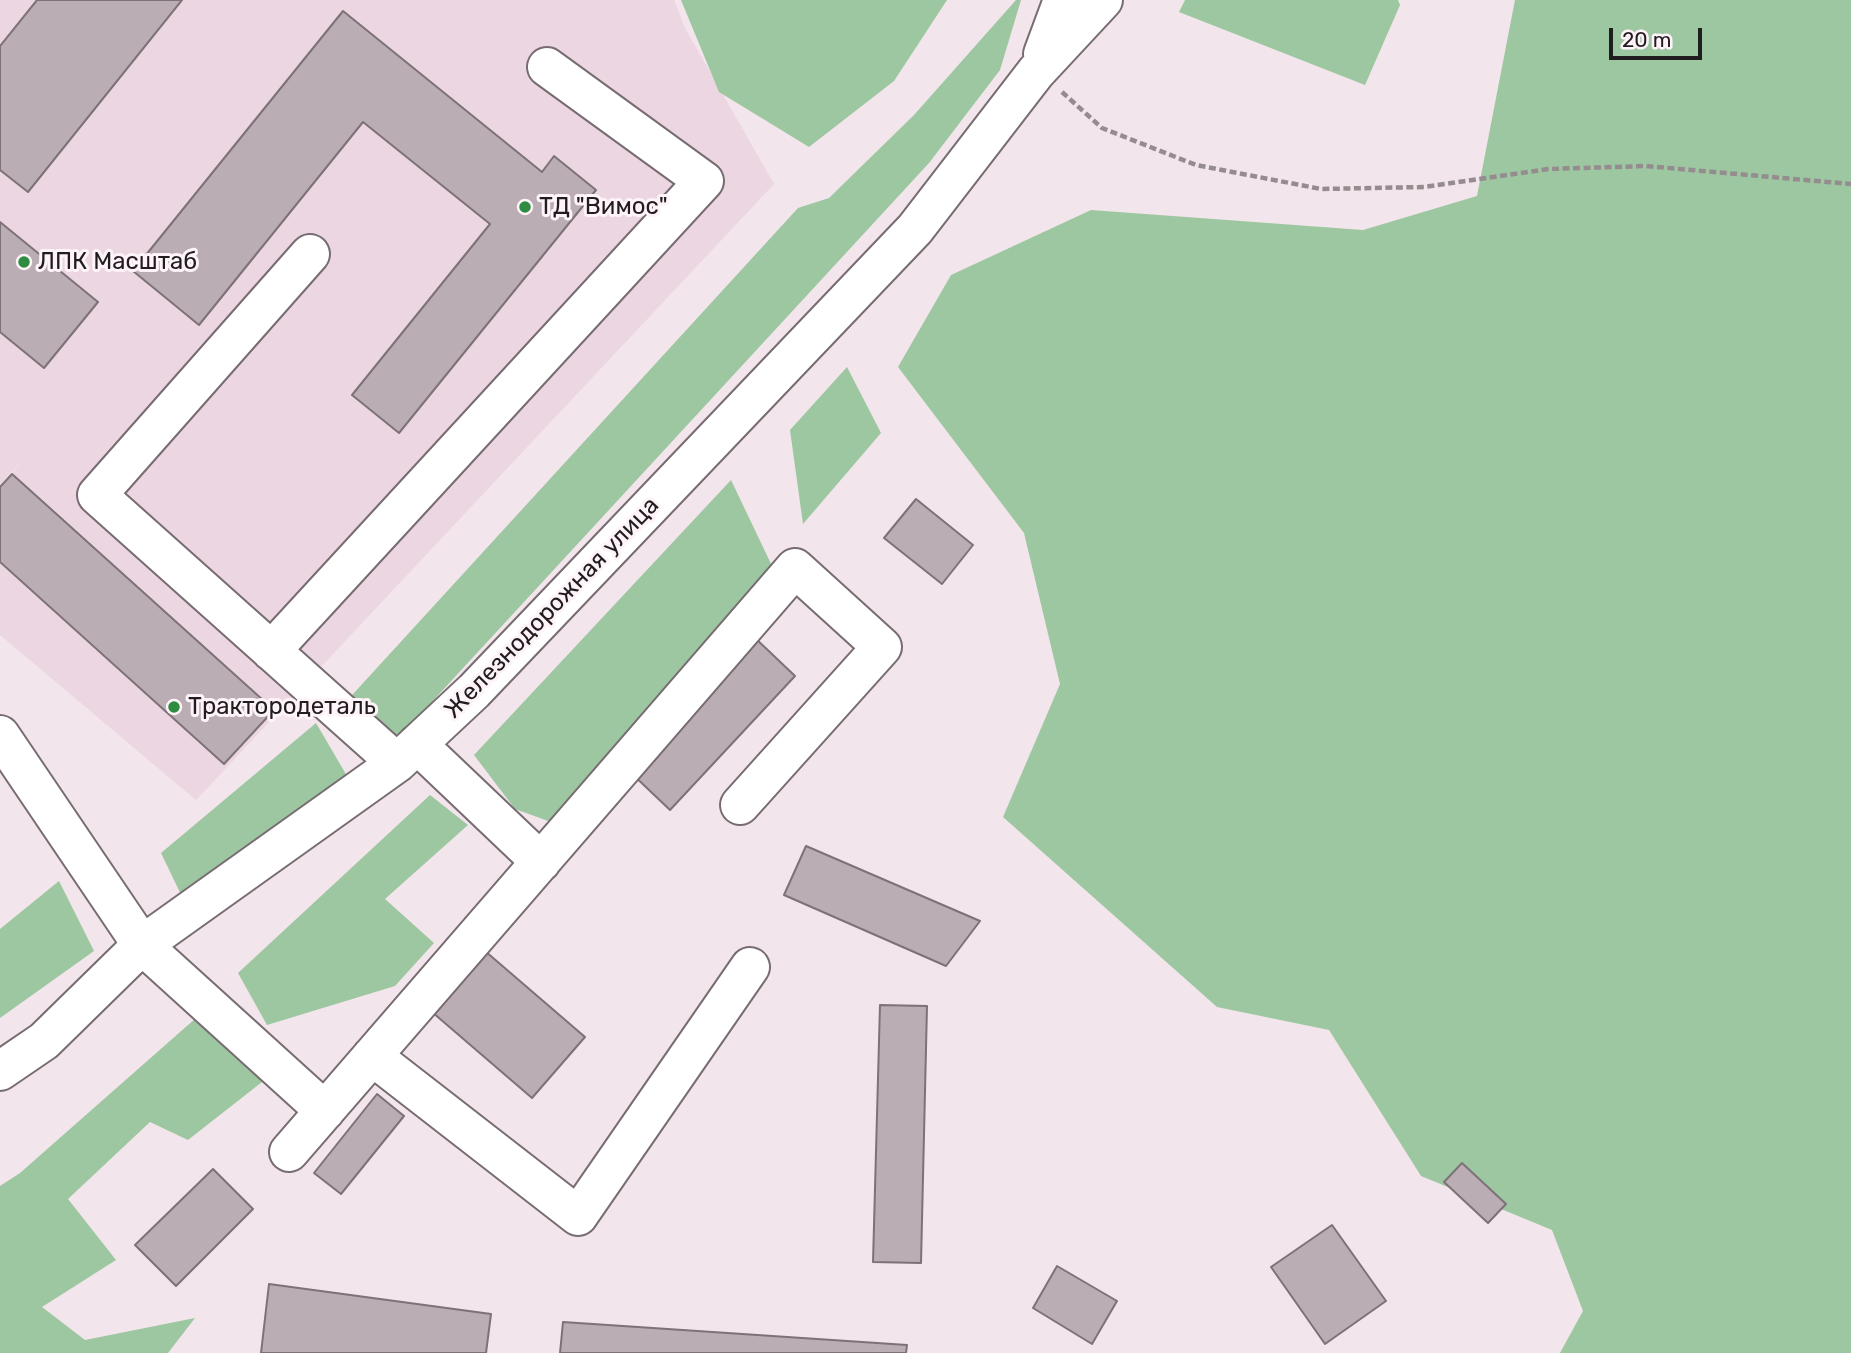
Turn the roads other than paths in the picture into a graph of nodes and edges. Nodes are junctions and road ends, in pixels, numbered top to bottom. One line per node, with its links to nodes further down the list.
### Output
1 (1063, 0): 4 (street)
2 (1103, 0): 4 (street)
3 (547, 67): 6 (street)
4 (1036, 72): 8 (street, Железнодорожная улица)
5 (310, 254): 6 (street)
6 (271, 651): 8 (street)
7 (0, 735): 11 (street)
8 (407, 753): 10 (street); 11 (street, Железнодорожная улица)
9 (740, 805): 10 (street)
10 (541, 862): 13 (street)
11 (142, 945): 14 (street, Железнодорожная улица); 15 (street)
12 (750, 967): 13 (street)
13 (372, 1056): 15 (street)
14 (0, 1070)
15 (325, 1111): 16 (street)
16 (289, 1152)

